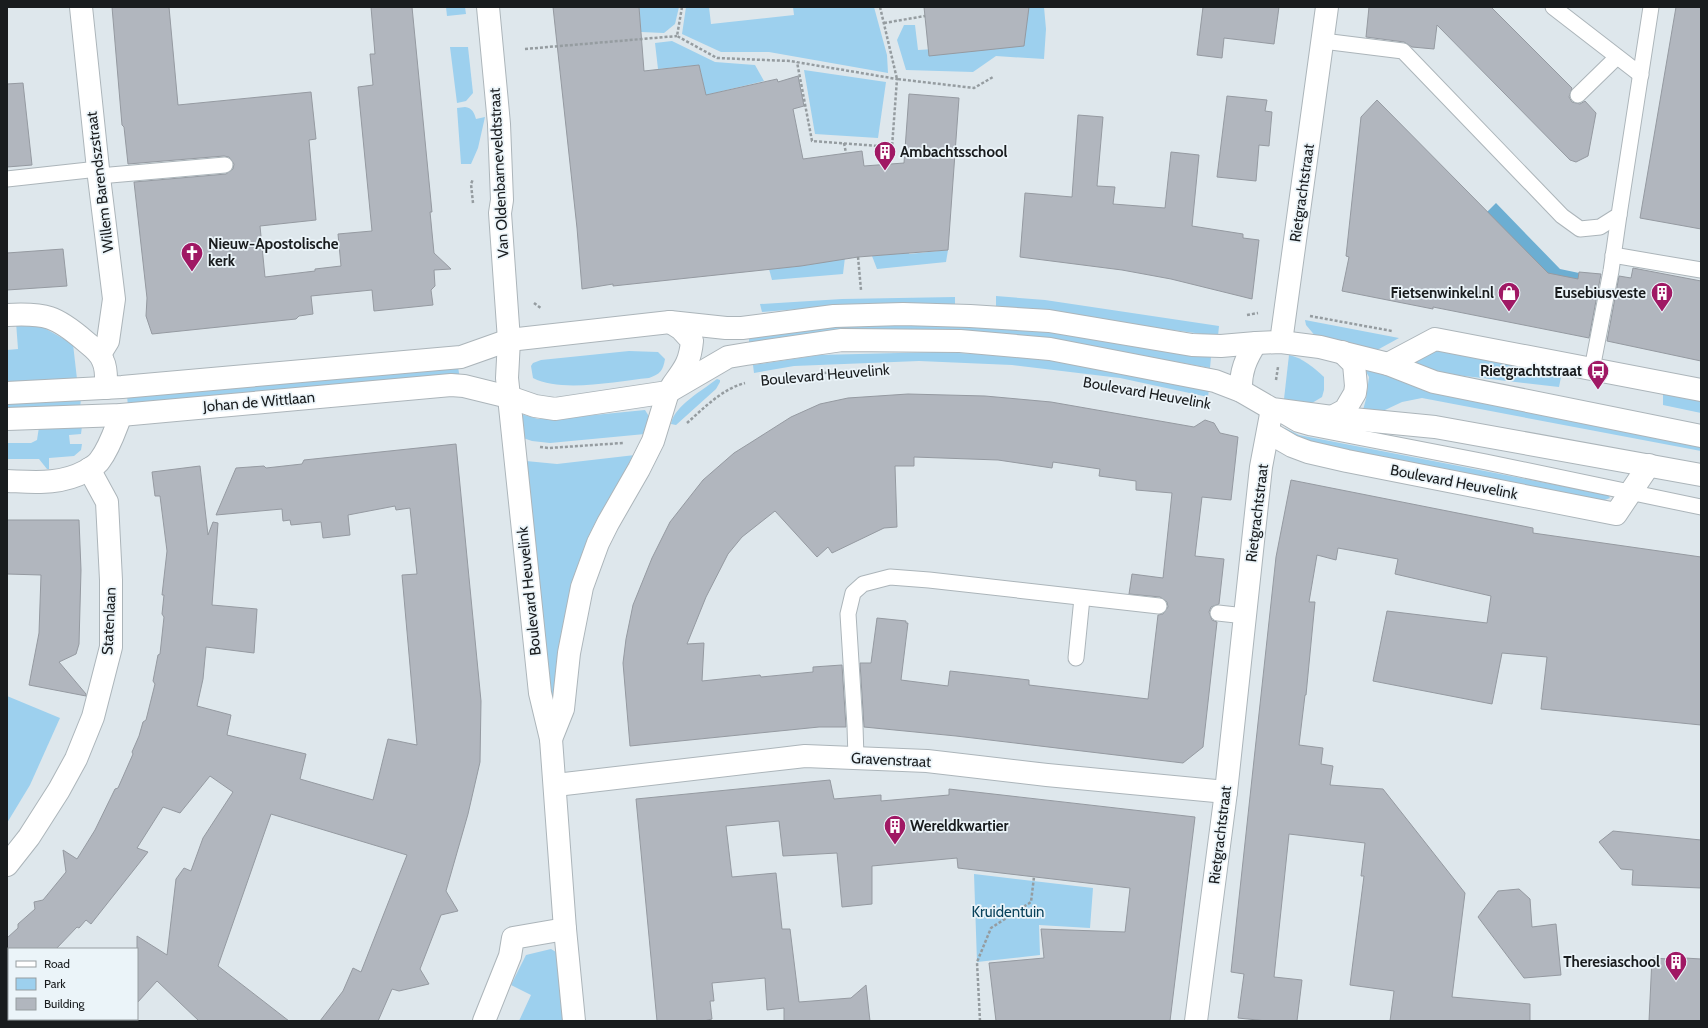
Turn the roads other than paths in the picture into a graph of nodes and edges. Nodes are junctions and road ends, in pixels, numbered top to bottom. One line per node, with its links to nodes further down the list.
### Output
1 (81, 7): 11 (street, Willem Barendszstraat)
2 (488, 7): 18 (street, Van Oldenbarneveldtstraat)
3 (1327, 7): 6 (street, Rietgrachtstraat)
4 (1554, 7): 7 (lane)
5 (1651, 7): 8 (lane)
6 (1323, 41): 13 (lane); 19 (street, Rietgrachtstraat)
7 (1617, 57): 8 (lane); 9 (lane)
8 (1641, 75): 13 (lane)
9 (1578, 95)
10 (225, 165): 11 (lane)
11 (98, 173): 12 (lane); 22 (street, Willem Barendszstraat)
12 (7, 179)
13 (1619, 215): 14 (lane)
14 (1613, 255): 15 (lane); 24 (lane)
15 (1701, 270)
16 (7, 315): 22 (street)
17 (670, 322): 18 (street); 20 (street); 28 (street)
18 (509, 340): 25 (street, Johan de Wittlaan); 30 (street, Boulevard Heuvelink)
19 (1281, 342): 20 (street); 21 (street)
20 (1256, 343): 27 (street)
21 (1342, 352): 23 (street); 33 (street)
22 (100, 354): 25 (street)
23 (1388, 364): 24 (street); 36 (street)
24 (1592, 369): 26 (street)
25 (106, 388): 29 (street, Johan de Wittlaan)
26 (1701, 390)
27 (1241, 391): 28 (street, Boulevard Heuvelink); 31 (street, Boulevard Heuvelink)
28 (668, 392): 30 (street, Boulevard Heuvelink); 48 (street, Boulevard Heuvelink)
29 (7, 393)
30 (509, 397): 32 (street, Johan de Wittlaan); 48 (street, Boulevard Heuvelink)
31 (1272, 408): 33 (street, Boulevard Heuvelink); 35 (street, Rietgrachtstraat); 41 (lane, Boulevard Heuvelink)
32 (121, 415): 34 (street, Johan de Wittlaan); 38 (street)
33 (1332, 417): 37 (street, Boulevard Heuvelink)
34 (7, 419)
35 (1268, 432): 41 (street, Boulevard Heuvelink); 46 (street, Rietgrachtstraat)
36 (1701, 436)
37 (1649, 465): 39 (street, Boulevard Heuvelink); 41 (street, Boulevard Heuvelink)
38 (89, 470): 40 (street); 52 (street, Statenlaan)
39 (1701, 475)
40 (7, 481)
41 (1630, 492): 42 (lane, Boulevard Heuvelink)
42 (1701, 507)
43 (1082, 598): 44 (lane); 47 (lane); 49 (lane)
44 (1159, 606)
45 (1218, 613): 46 (lane)
46 (1245, 616): 51 (street, Rietgrachtstraat)
47 (1076, 658)
48 (551, 739): 50 (street, Boulevard Heuvelink)
49 (856, 758): 50 (street, Gravenstraat); 51 (street, Gravenstraat)
50 (556, 785): 53 (street, Boulevard Heuvelink)
51 (1226, 792): 56 (street, Rietgrachtstraat)
52 (7, 865)
53 (565, 929): 54 (street); 55 (street, Boulevard Heuvelink)
54 (484, 1021)
55 (574, 1021)
56 (1196, 1021)

